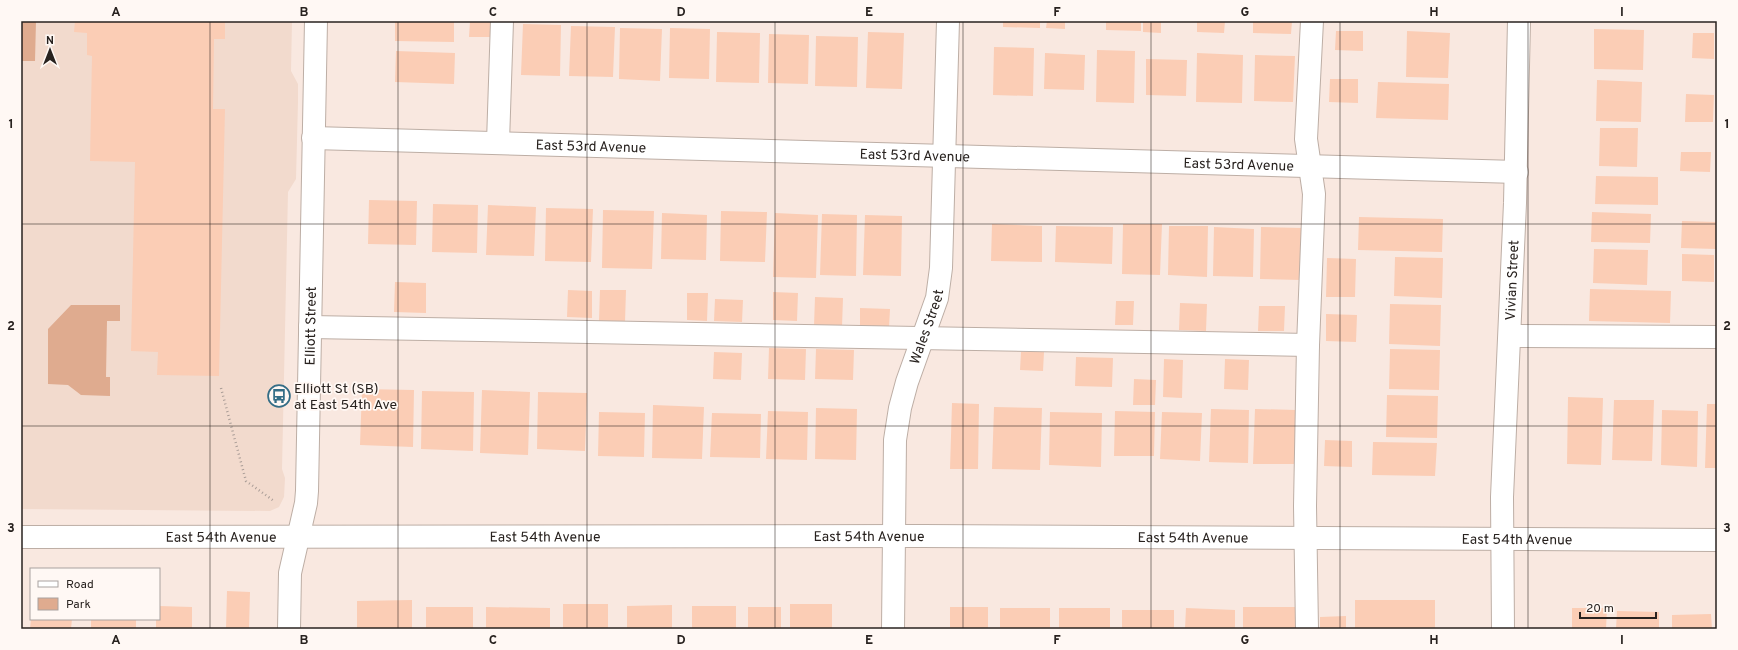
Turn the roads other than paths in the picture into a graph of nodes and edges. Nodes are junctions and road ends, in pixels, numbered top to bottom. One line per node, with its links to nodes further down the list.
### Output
1 (316, 21): 6 (street, Elliott Street)
2 (502, 21): 7 (street)
3 (948, 21): 8 (street, Wales Street)
4 (1312, 21): 9 (street)
5 (1519, 21): 10 (street, Vivian Street)
6 (313, 138): 7 (street, East 53rd Avenue); 11 (street, Elliott Street)
7 (498, 142): 8 (street, East 53rd Avenue)
8 (944, 156): 9 (street, East 53rd Avenue); 14 (street, Wales Street)
9 (1310, 166): 10 (street, East 53rd Avenue); 15 (street)
10 (1517, 172): 12 (street, Vivian Street)
11 (310, 327): 14 (street); 18 (street, Elliott Street)
12 (1510, 336): 13 (street); 20 (street, Vivian Street)
13 (1717, 337)
14 (923, 339): 15 (street); 16 (street, Wales Street)
15 (1308, 345): 19 (street)
16 (894, 536): 18 (street, East 54th Avenue); 19 (street, East 54th Avenue); 23 (street, Wales Street)
17 (21, 537): 18 (street, East 54th Avenue)
18 (298, 537): 22 (street, Elliott Street)
19 (1306, 539): 20 (street, East 54th Avenue); 24 (street)
20 (1502, 539): 21 (street, East 54th Avenue); 25 (street, Vivian Street)
21 (1717, 540)
22 (288, 629)
23 (893, 629)
24 (1308, 629)
25 (1503, 629)

